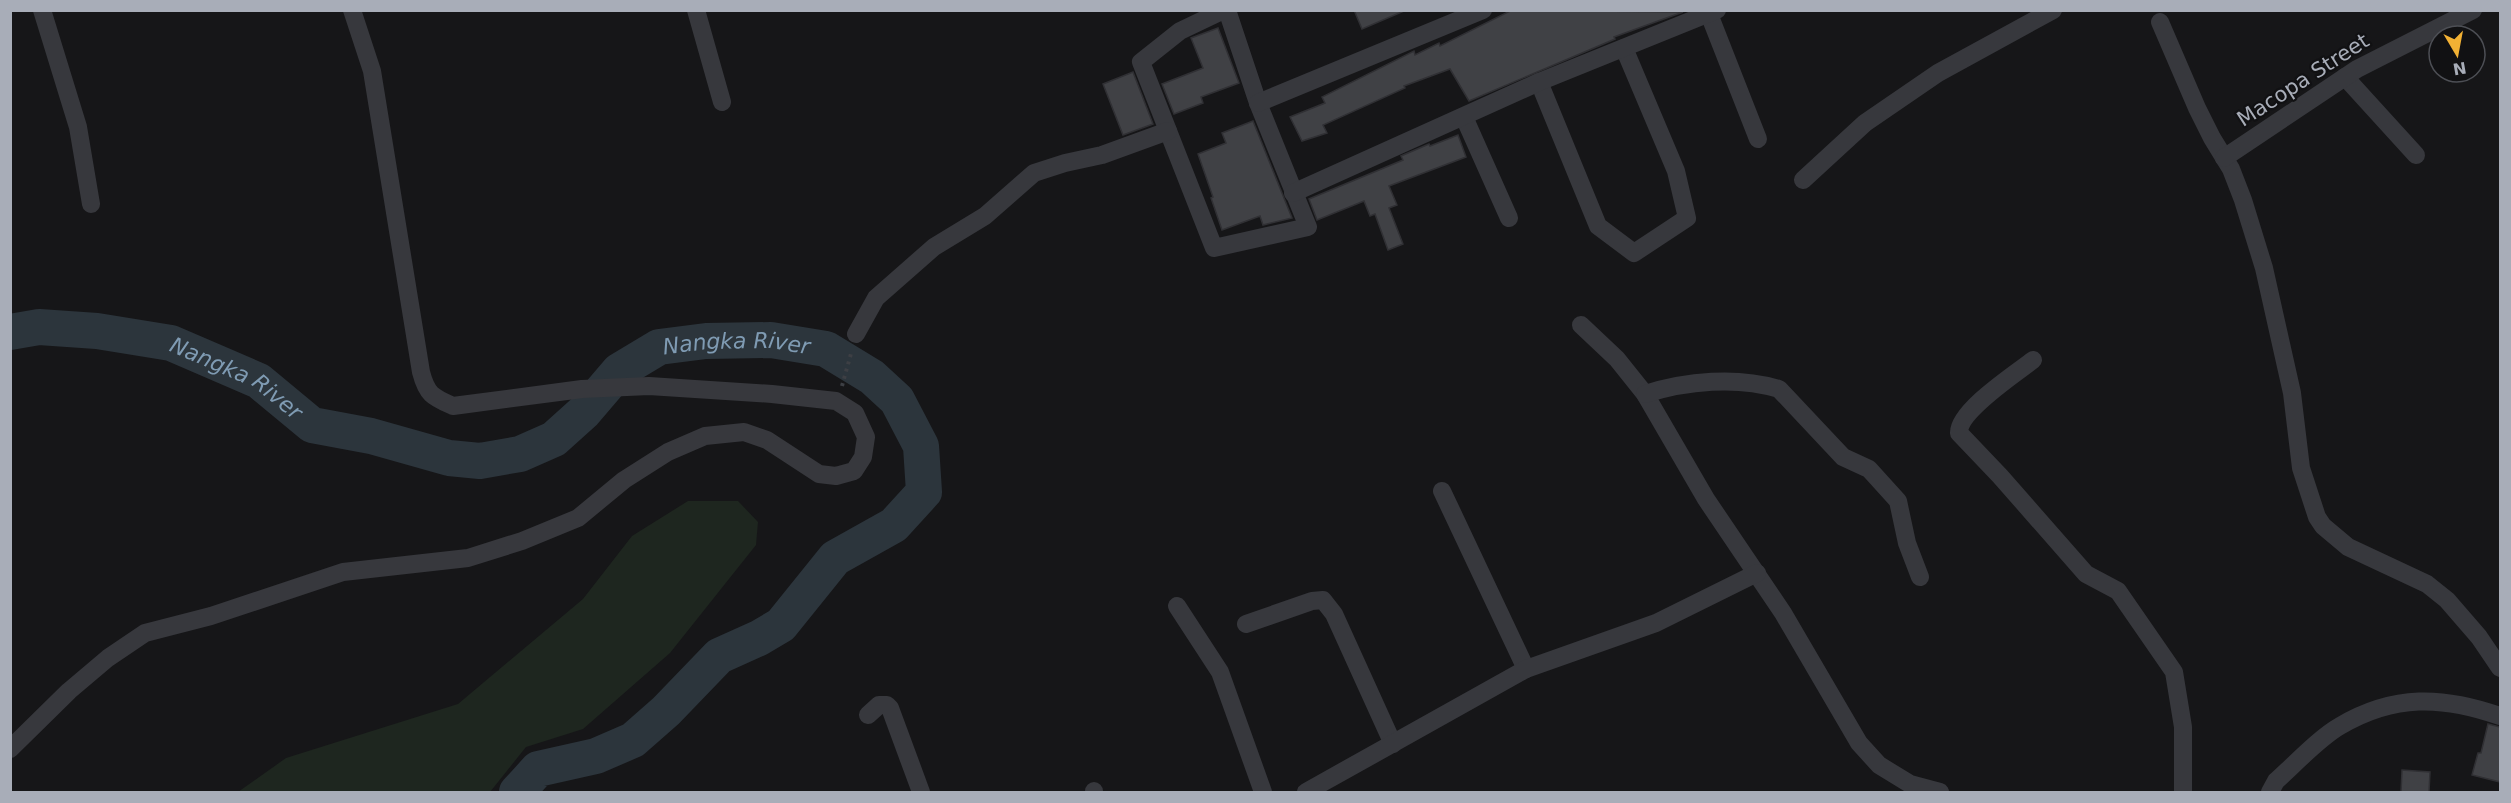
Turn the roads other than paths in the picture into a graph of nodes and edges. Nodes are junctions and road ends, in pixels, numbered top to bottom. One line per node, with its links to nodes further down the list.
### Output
1 (42, 10): 22 (street)
2 (352, 10): 38 (street)
3 (696, 10): 13 (street)
4 (1226, 10): 14 (street); 16 (street)
5 (1483, 10): 14 (street)
6 (2053, 10): 20 (street)
7 (2473, 10): 11 (street, Macopa Street)
8 (1713, 12): 10 (street); 17 (street)
9 (2160, 22): 19 (street)
10 (1624, 48): 12 (street); 12 (street)
11 (2345, 77): 18 (street); 19 (street, Macopa Street)
12 (1539, 82): 15 (street)
13 (722, 102)
14 (1258, 103): 21 (street)
15 (1464, 117): 21 (street); 23 (street)
16 (1168, 131): 21 (street); 25 (street)
17 (1758, 139)
18 (2416, 155)
19 (2224, 158): 33 (street)
20 (1803, 180)
21 (1293, 193)
22 (91, 204)
23 (1509, 218)
24 (1581, 325): 27 (street)
25 (856, 334)
26 (2033, 360): 43 (street)
27 (1645, 394): 29 (street); 30 (street)
28 (1442, 491): 34 (street)
29 (1757, 573): 34 (street); 42 (street)
30 (1920, 577)
31 (1177, 606): 40 (street)
32 (1246, 624): 37 (street)
33 (2500, 668)
34 (1526, 669): 37 (street)
35 (868, 715): 39 (street)
36 (2500, 716): 44 (street)
37 (1394, 744): 41 (street)
38 (10, 749)
39 (921, 792)
40 (1263, 792)
41 (1306, 792)
42 (1940, 792)
43 (2183, 792)
44 (2270, 792)

